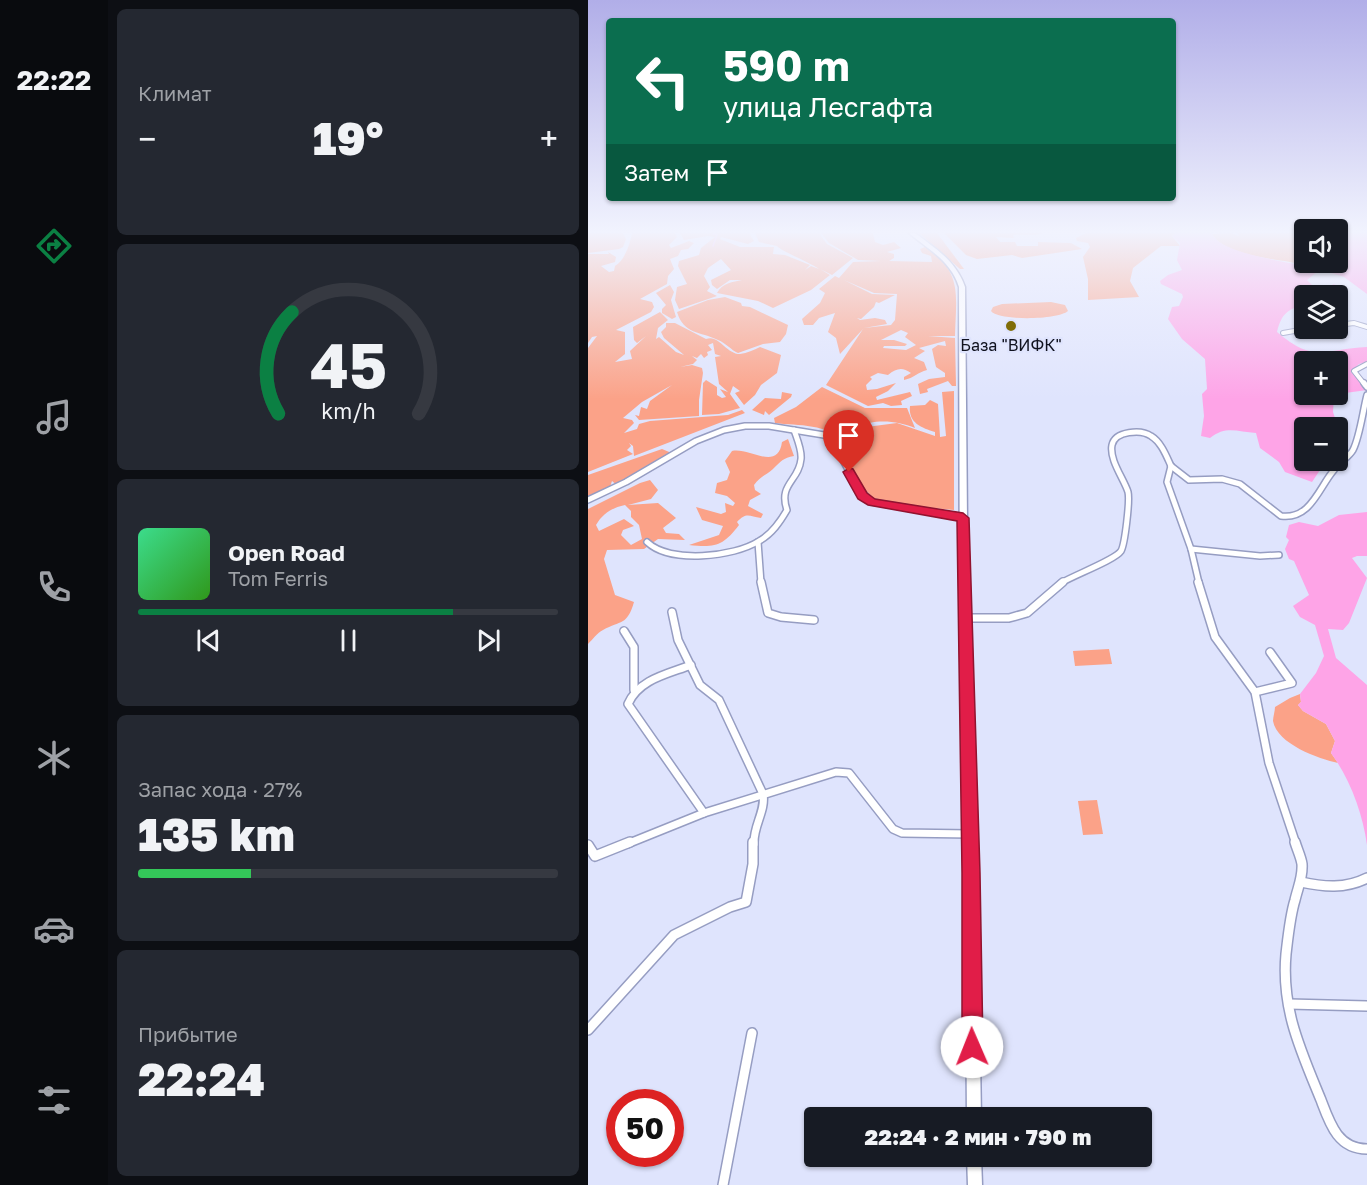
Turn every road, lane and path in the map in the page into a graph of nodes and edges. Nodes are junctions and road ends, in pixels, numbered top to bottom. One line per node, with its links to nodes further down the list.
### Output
1 (962, 288): 12 (main road)
2 (1348, 323): 3 (street)
3 (1367, 327)
4 (1294, 331): 5 (street)
5 (1283, 333)
6 (1367, 364): 7 (street)
7 (1367, 387)
8 (1367, 395): 10 (street)
9 (794, 430): 11 (street); 12 (street); 14 (street)
10 (1171, 466): 15 (street); 18 (street)
11 (588, 500)
12 (963, 518): 18 (main road)
13 (647, 542): 14 (street)
14 (758, 542): 19 (street)
15 (1191, 549): 16 (street); 24 (street)
16 (1279, 555)
17 (672, 612): 22 (street)
18 (964, 618): 27 (main road)
19 (814, 620)
20 (624, 631): 23 (street)
21 (1270, 652): 24 (street)
22 (691, 665): 23 (street); 25 (street)
23 (634, 690): 26 (street)
24 (1255, 692): 30 (street)
25 (763, 794): 26 (street); 27 (street); 33 (street)
26 (704, 813): 28 (street)
27 (970, 834): 35 (main road)
28 (588, 845)
29 (1367, 878): 30 (street)
30 (1301, 882): 31 (street)
31 (1289, 1004): 32 (street); 36 (street)
32 (1367, 1006)
33 (588, 1030)
34 (752, 1033): 38 (street)
35 (974, 1107)
36 (1367, 1149)
37 (974, 1167): 39 (main road)
38 (723, 1185)
39 (975, 1185)

